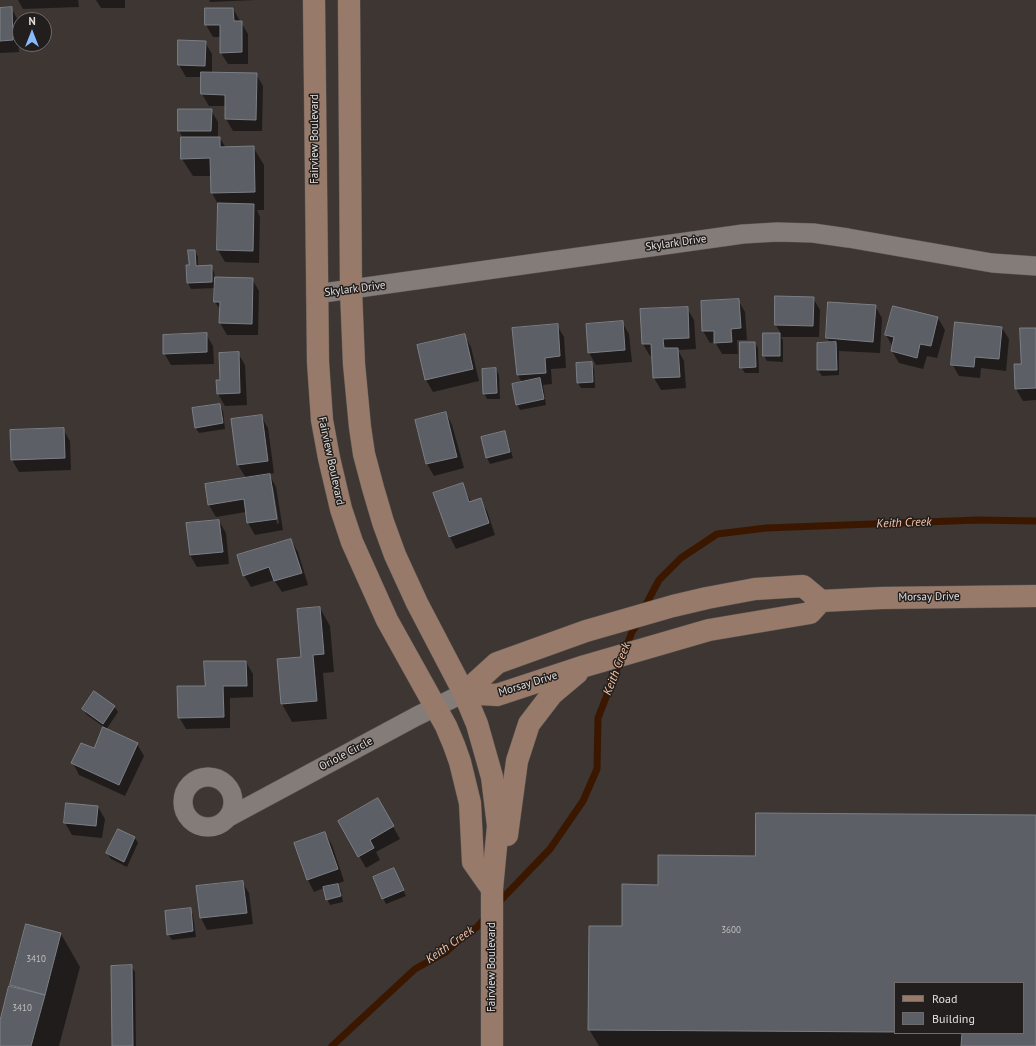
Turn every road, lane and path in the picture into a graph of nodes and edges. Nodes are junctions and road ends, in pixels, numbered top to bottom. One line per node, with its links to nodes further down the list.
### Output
1 (314, 0): 5 (street, Fairview Boulevard)
2 (349, 0): 4 (street, Fairview Boulevard)
3 (1036, 266): 4 (street, Skylark Drive)
4 (351, 290): 5 (street, Skylark Drive); 9 (street, Fairview Boulevard)
5 (316, 294): 10 (street, Fairview Boulevard)
6 (1036, 596): 7 (street, Morsay Drive)
7 (821, 601): 8 (street, Morsay Drive); 9 (street)
8 (585, 666): 9 (street, Morsay Drive); 12 (street)
9 (464, 693): 10 (street, Oriole Circle); 12 (street, Fairview Boulevard)
10 (435, 707): 11 (street, Oriole Circle); 12 (street, Fairview Boulevard)
11 (229, 817)
12 (492, 889): 13 (street, Fairview Boulevard)
13 (492, 1046)

